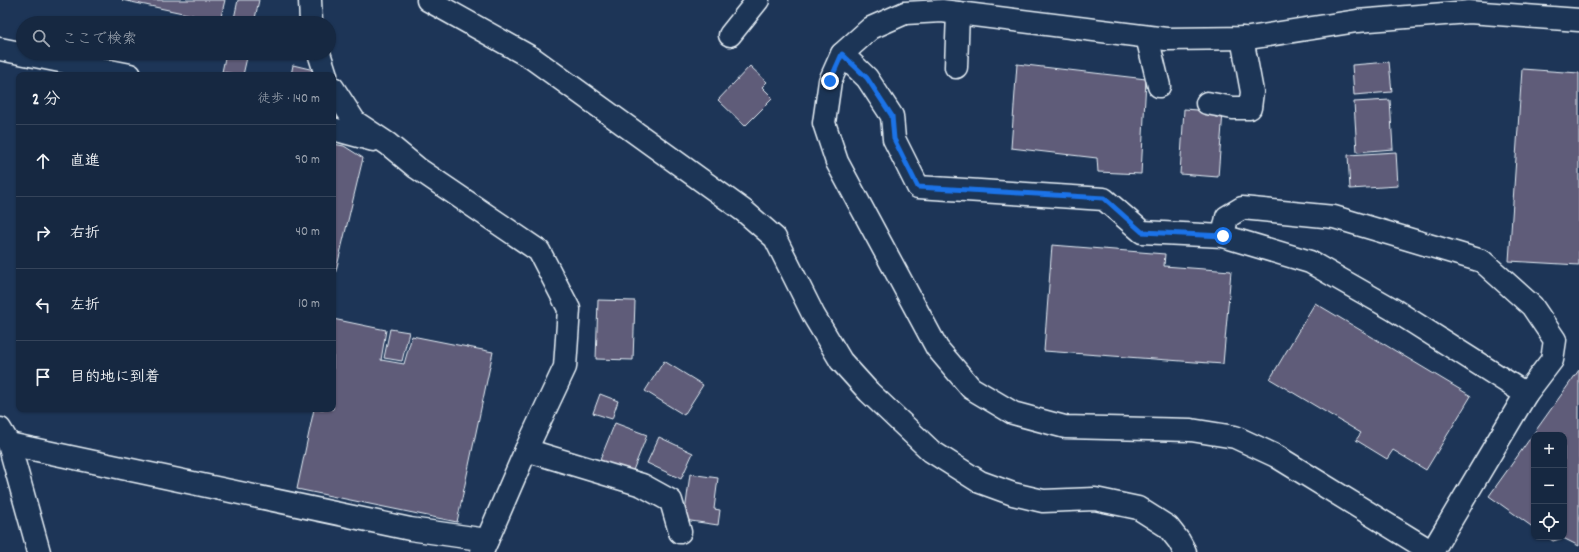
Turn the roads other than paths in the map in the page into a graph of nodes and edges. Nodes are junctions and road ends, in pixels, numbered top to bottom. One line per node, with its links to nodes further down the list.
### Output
1 (310, 0): 5 (street)
2 (758, 0): 7 (street)
3 (434, 2): 30 (street)
4 (944, 8): 8 (street); 12 (street); 15 (street)
5 (311, 16)
6 (1579, 20): 9 (street)
7 (730, 35)
8 (1146, 37): 9 (street); 18 (street)
9 (1242, 38): 20 (street)
10 (0, 49): 11 (street)
11 (16, 52)
12 (842, 54): 23 (street); 31 (street)
13 (55, 60): 16 (street)
14 (321, 60): 17 (street)
15 (956, 67)
16 (115, 72)
17 (325, 72)
18 (1159, 86)
19 (336, 93): 22 (street)
20 (1207, 103)
21 (336, 130): 22 (street)
22 (388, 144): 26 (street)
23 (1223, 236): 24 (street); 24 (street)
24 (1526, 394): 31 (street)
25 (4, 436): 28 (street); 29 (street)
26 (526, 450): 27 (street); 28 (street)
27 (680, 532)
28 (484, 546)
29 (39, 552)
30 (1186, 552)
31 (1432, 552)

